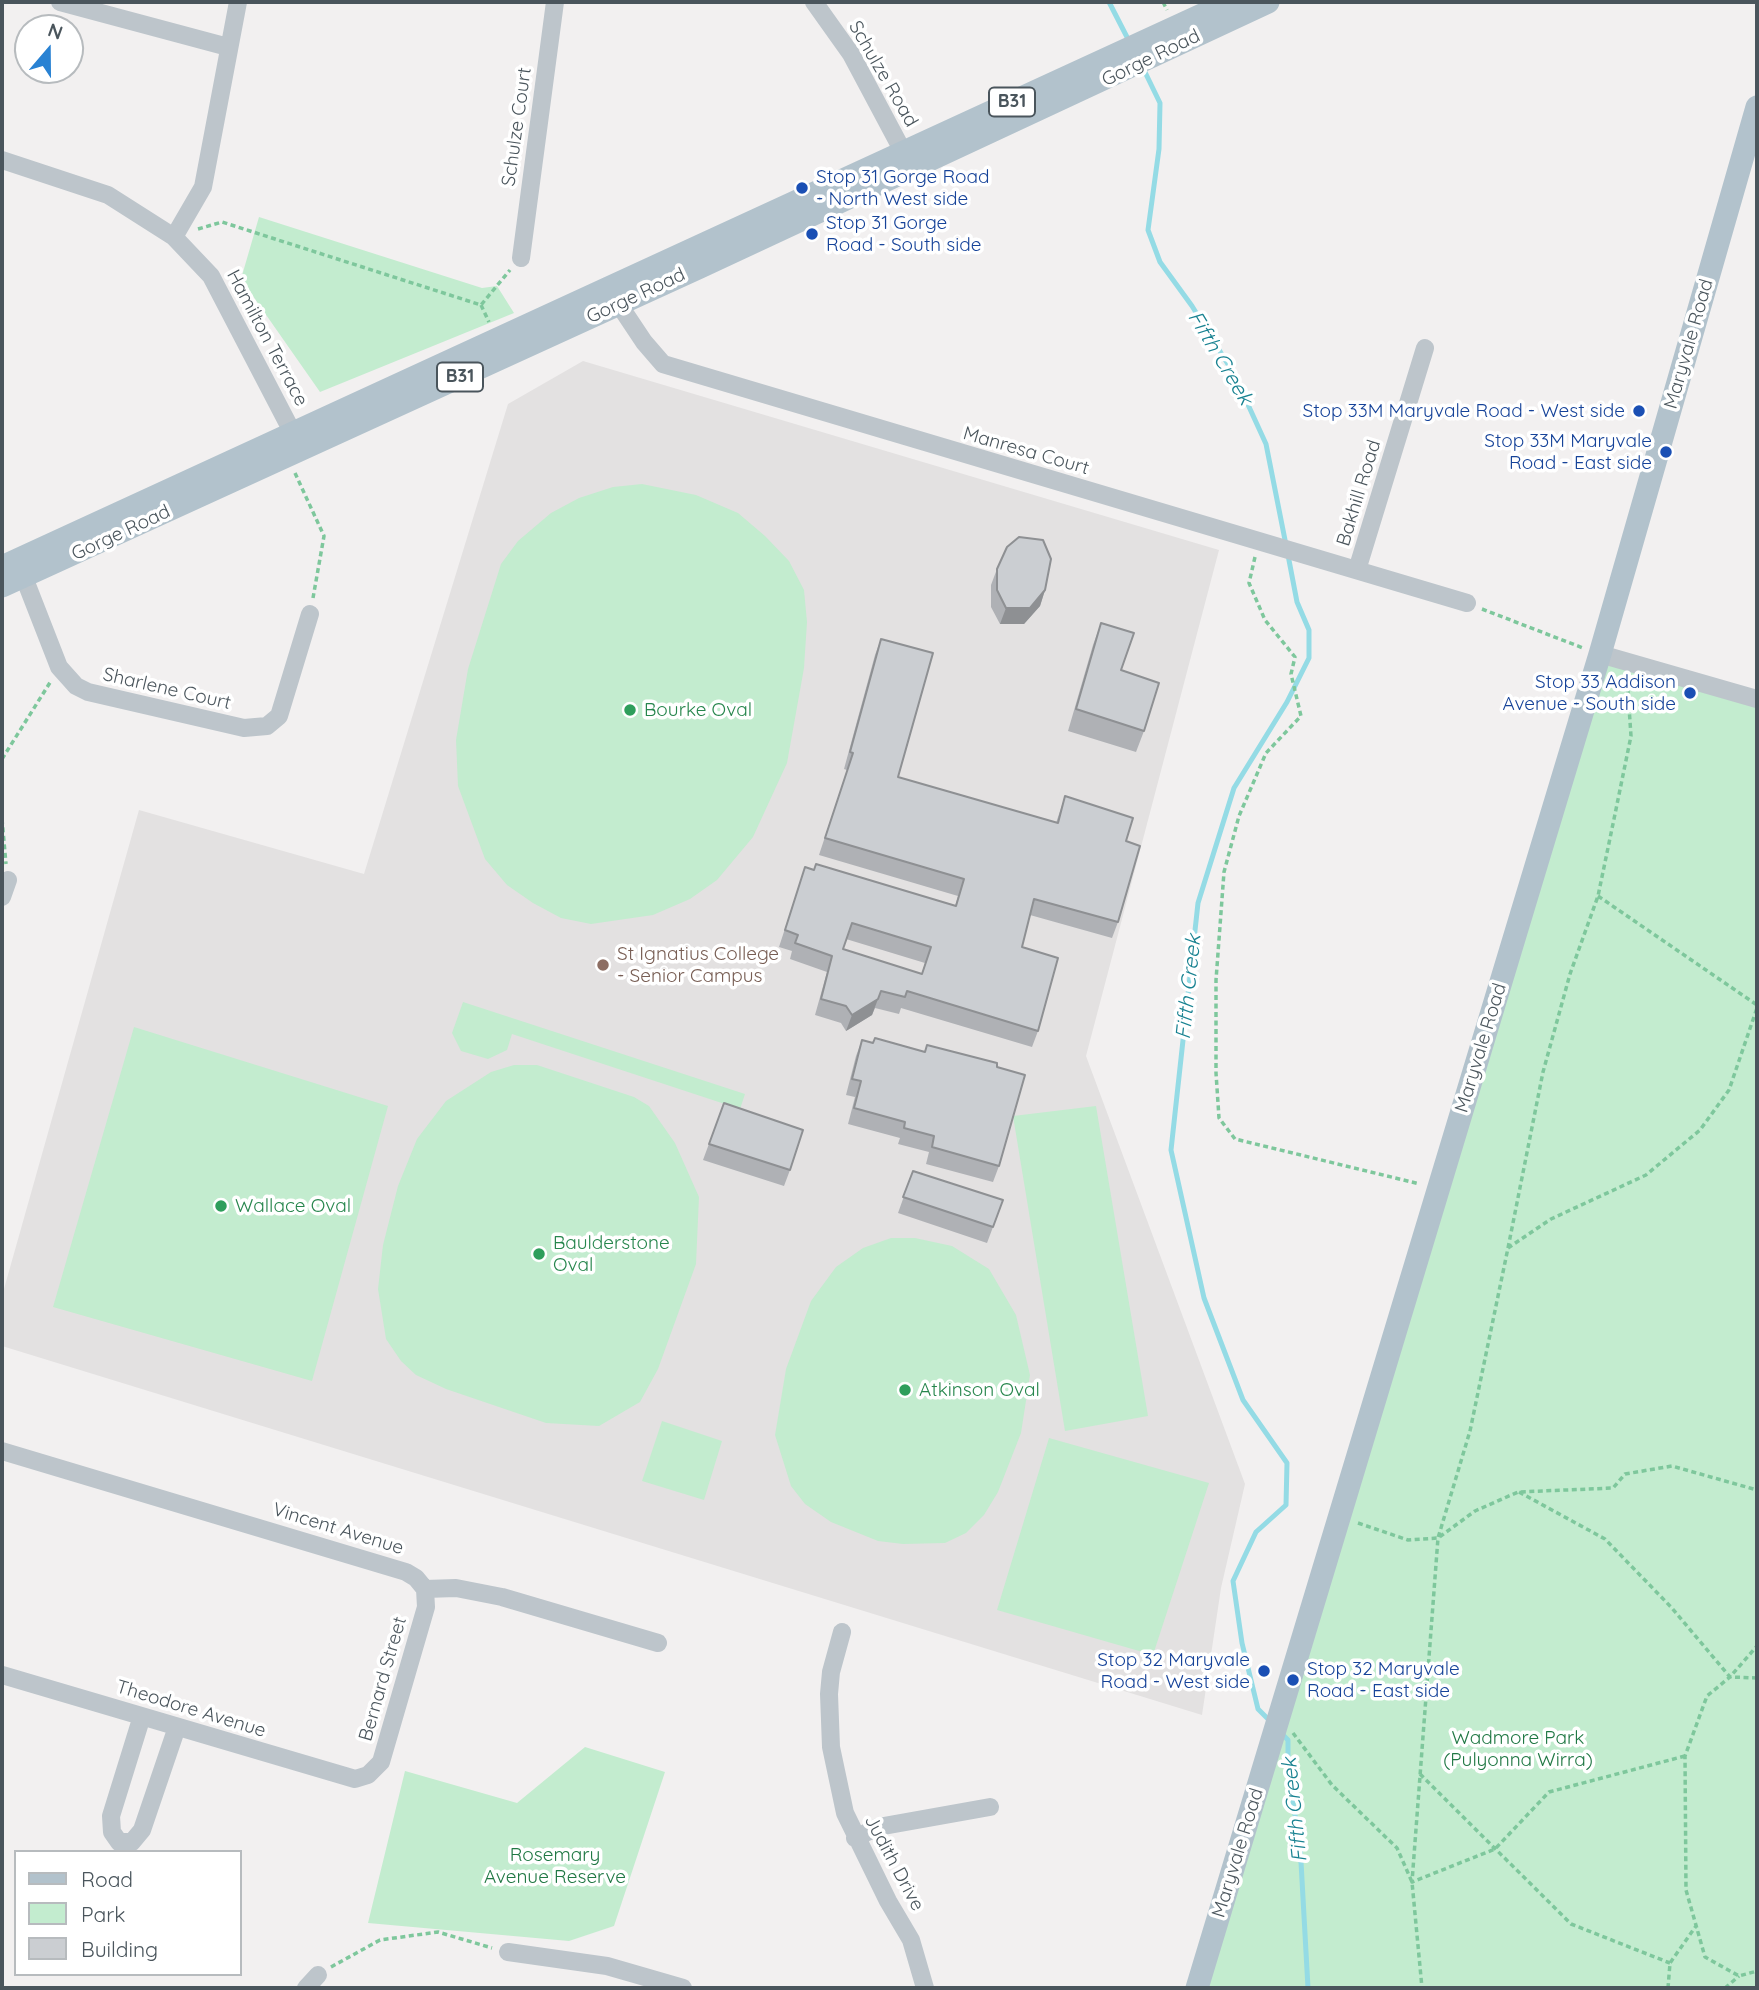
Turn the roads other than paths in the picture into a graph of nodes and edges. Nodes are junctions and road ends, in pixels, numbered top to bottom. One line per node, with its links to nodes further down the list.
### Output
1 (60, 2): 7 (street)
2 (238, 2): 7 (street)
3 (555, 2): 13 (street, Schulze Court)
4 (814, 2): 11 (street, Schulze Road)
5 (1230, 2): 8 (main road, Gorge Road / B31)
6 (1268, 2): 8 (main road, Gorge Road / B31)
7 (228, 47): 12 (street)
8 (1147, 50): 11 (main road, Gorge Road / B31)
9 (1757, 107): 22 (main road, Maryvale Road)
10 (2, 160): 12 (street, Hamilton Terrace)
11 (908, 160): 14 (main road, Gorge Road / B31)
12 (174, 237): 16 (street, Hamilton Terrace)
13 (521, 258)
14 (613, 296): 16 (main road, Gorge Road / B31); 18 (street, Manresa Court)
15 (1425, 348): 18 (street, Bakhill Road)
16 (294, 446): 17 (main road, Gorge Road / B31)
17 (14, 568): 19 (main road, Gorge Road / B31); 21 (street, Sharlene Court)
18 (1357, 570): 20 (street, Manresa Court)
19 (2, 586)
20 (1467, 603)
21 (310, 614)
22 (1600, 654): 23 (street); 41 (main road, Maryvale Road)
23 (1757, 699)
24 (8, 880): 25 (street)
25 (2, 897)
26 (2, 1451): 27 (street, Vincent Avenue)
27 (425, 1589): 29 (street); 33 (street, Bernard Street)
28 (842, 1632): 35 (street, Judith Drive)
29 (658, 1643)
30 (2, 1675): 31 (street, Theodore Avenue)
31 (142, 1716): 32 (street, Theodore Avenue); 32 (street)
32 (177, 1727): 33 (street, Theodore Avenue)
33 (368, 1775)
34 (990, 1807): 35 (street)
35 (855, 1838): 40 (street, Judith Drive)
36 (508, 1952): 39 (street)
37 (318, 1975): 38 (street)
38 (306, 1988)
39 (682, 1988)
40 (925, 1988)
41 (1197, 1988)

